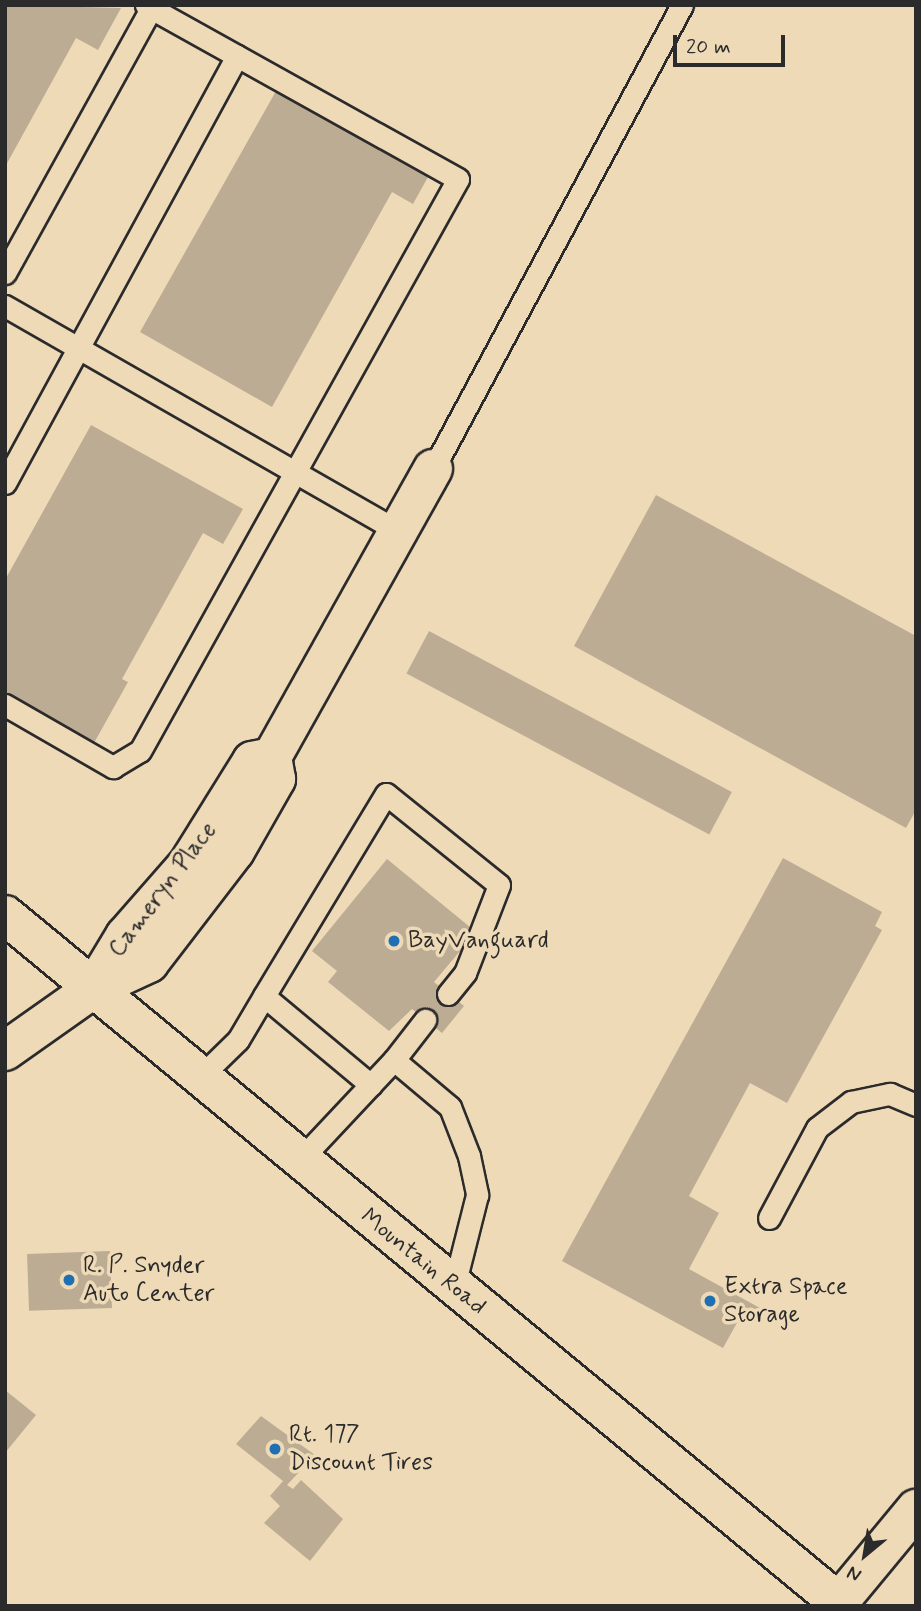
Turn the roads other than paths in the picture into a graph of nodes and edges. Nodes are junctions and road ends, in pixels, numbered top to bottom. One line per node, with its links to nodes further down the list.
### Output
1 (682, 5): 7 (lane)
2 (148, 7): 3 (lane); 4 (lane)
3 (237, 56): 6 (lane); 8 (lane)
4 (5, 274)
5 (5, 306): 6 (lane)
6 (79, 348): 8 (lane); 9 (lane)
7 (433, 469): 10 (main road, Cameryn Place)
8 (294, 471): 10 (lane); 11 (lane)
9 (5, 483)
10 (398, 531): 13 (main road, Cameryn Place)
11 (5, 705)
12 (5, 915): 13 (main road, Mountain Road)
13 (93, 989): 17 (main road); 19 (main road, Mountain Road)
14 (448, 994): 15 (lane)
15 (264, 996): 19 (lane); 20 (lane)
16 (425, 1020): 18 (lane)
17 (5, 1051)
18 (394, 1060): 20 (lane); 24 (lane)
19 (199, 1078): 22 (main road, Mountain Road)
20 (371, 1085): 22 (lane)
21 (916, 1105): 23 (lane)
22 (299, 1161): 24 (main road, Mountain Road)
23 (769, 1218)
24 (454, 1286): 26 (main road, Mountain Road)
25 (916, 1509): 26 (main road)
26 (841, 1604)

